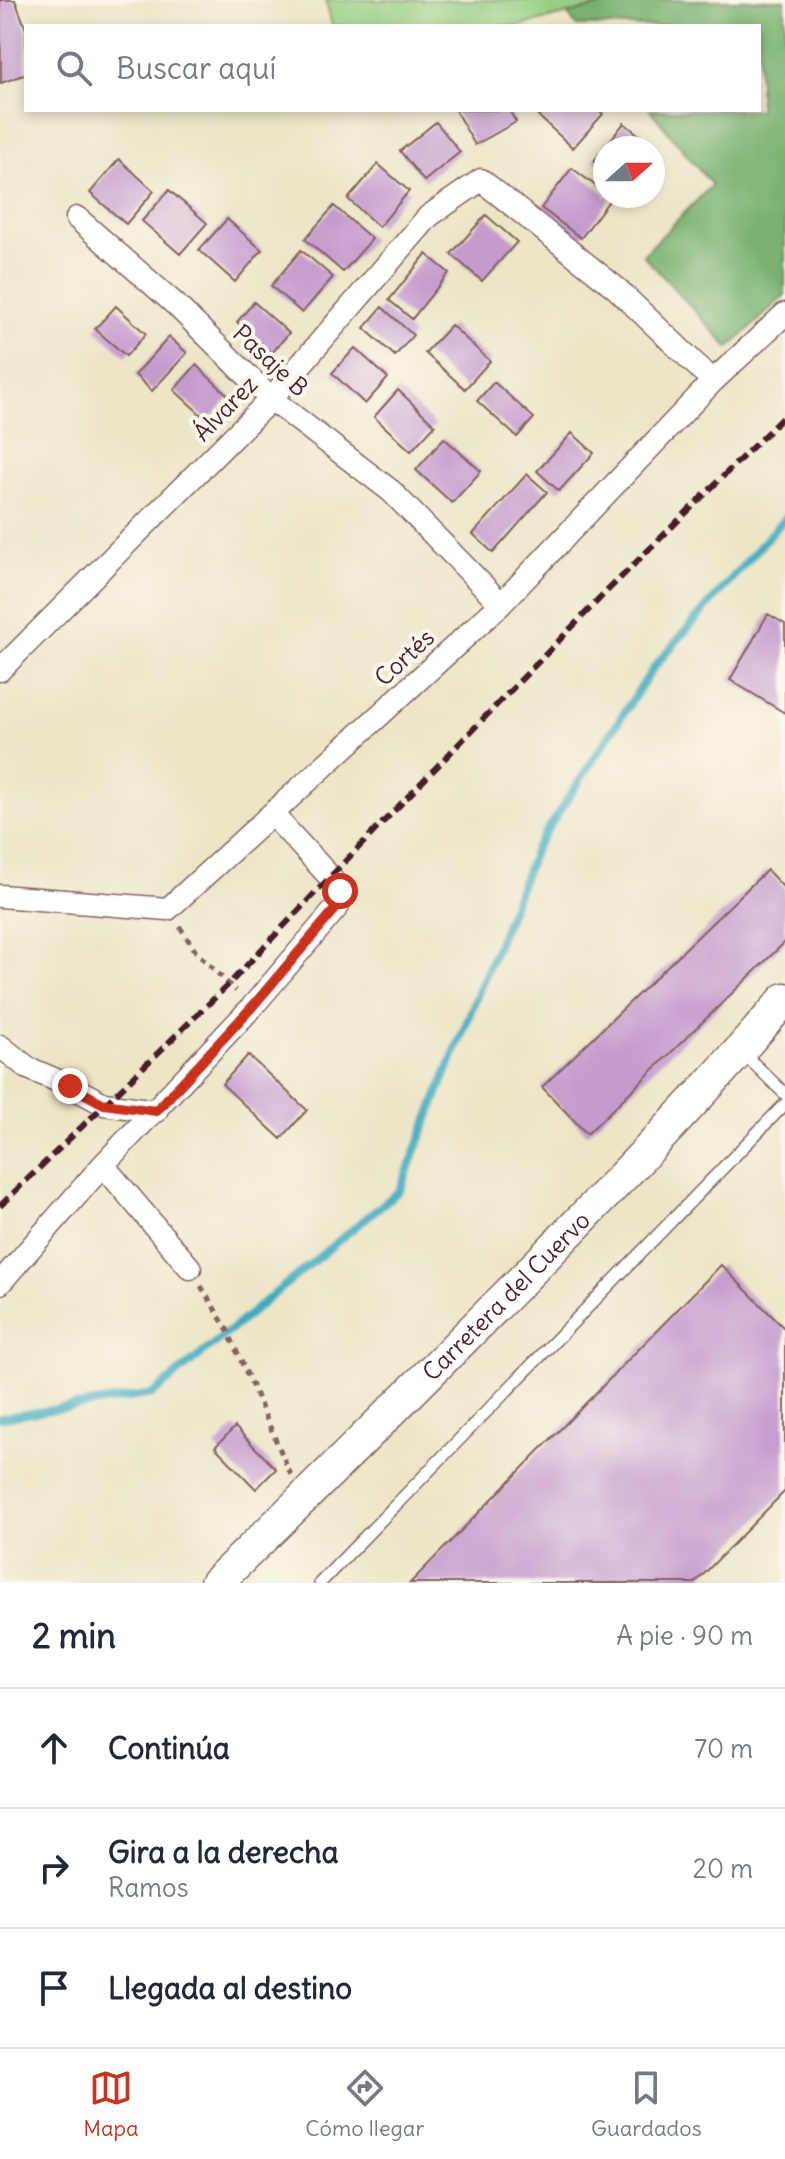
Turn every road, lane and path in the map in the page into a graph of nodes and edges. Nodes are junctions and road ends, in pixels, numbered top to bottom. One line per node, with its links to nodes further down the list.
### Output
1 (77, 218): 4 (street, Pasaje B)
2 (785, 314): 3 (street, Cortés)
3 (713, 381): 4 (street, Álvarez); 5 (street, Cortés)
4 (271, 399): 5 (street, Pasaje B); 6 (street, Álvarez)
5 (501, 604): 7 (street, Cortés)
6 (0, 670)
7 (272, 814): 9 (street, Cortés); 11 (street)
8 (0, 896): 9 (street)
9 (168, 909): 11 (path)
10 (785, 999): 13 (street, Carretera del Cuervo)
11 (252, 1007): 16 (street)
12 (0, 1046): 16 (street)
13 (741, 1051): 14 (lane); 20 (street, Carretera del Cuervo)
14 (785, 1094)
15 (785, 1104): 22 (lane)
16 (156, 1111): 17 (street)
17 (103, 1165): 18 (street); 19 (street)
18 (190, 1268): 20 (path)
19 (0, 1283)
20 (302, 1500): 21 (street, Carretera del Cuervo)
21 (216, 1583)
22 (320, 1583)

